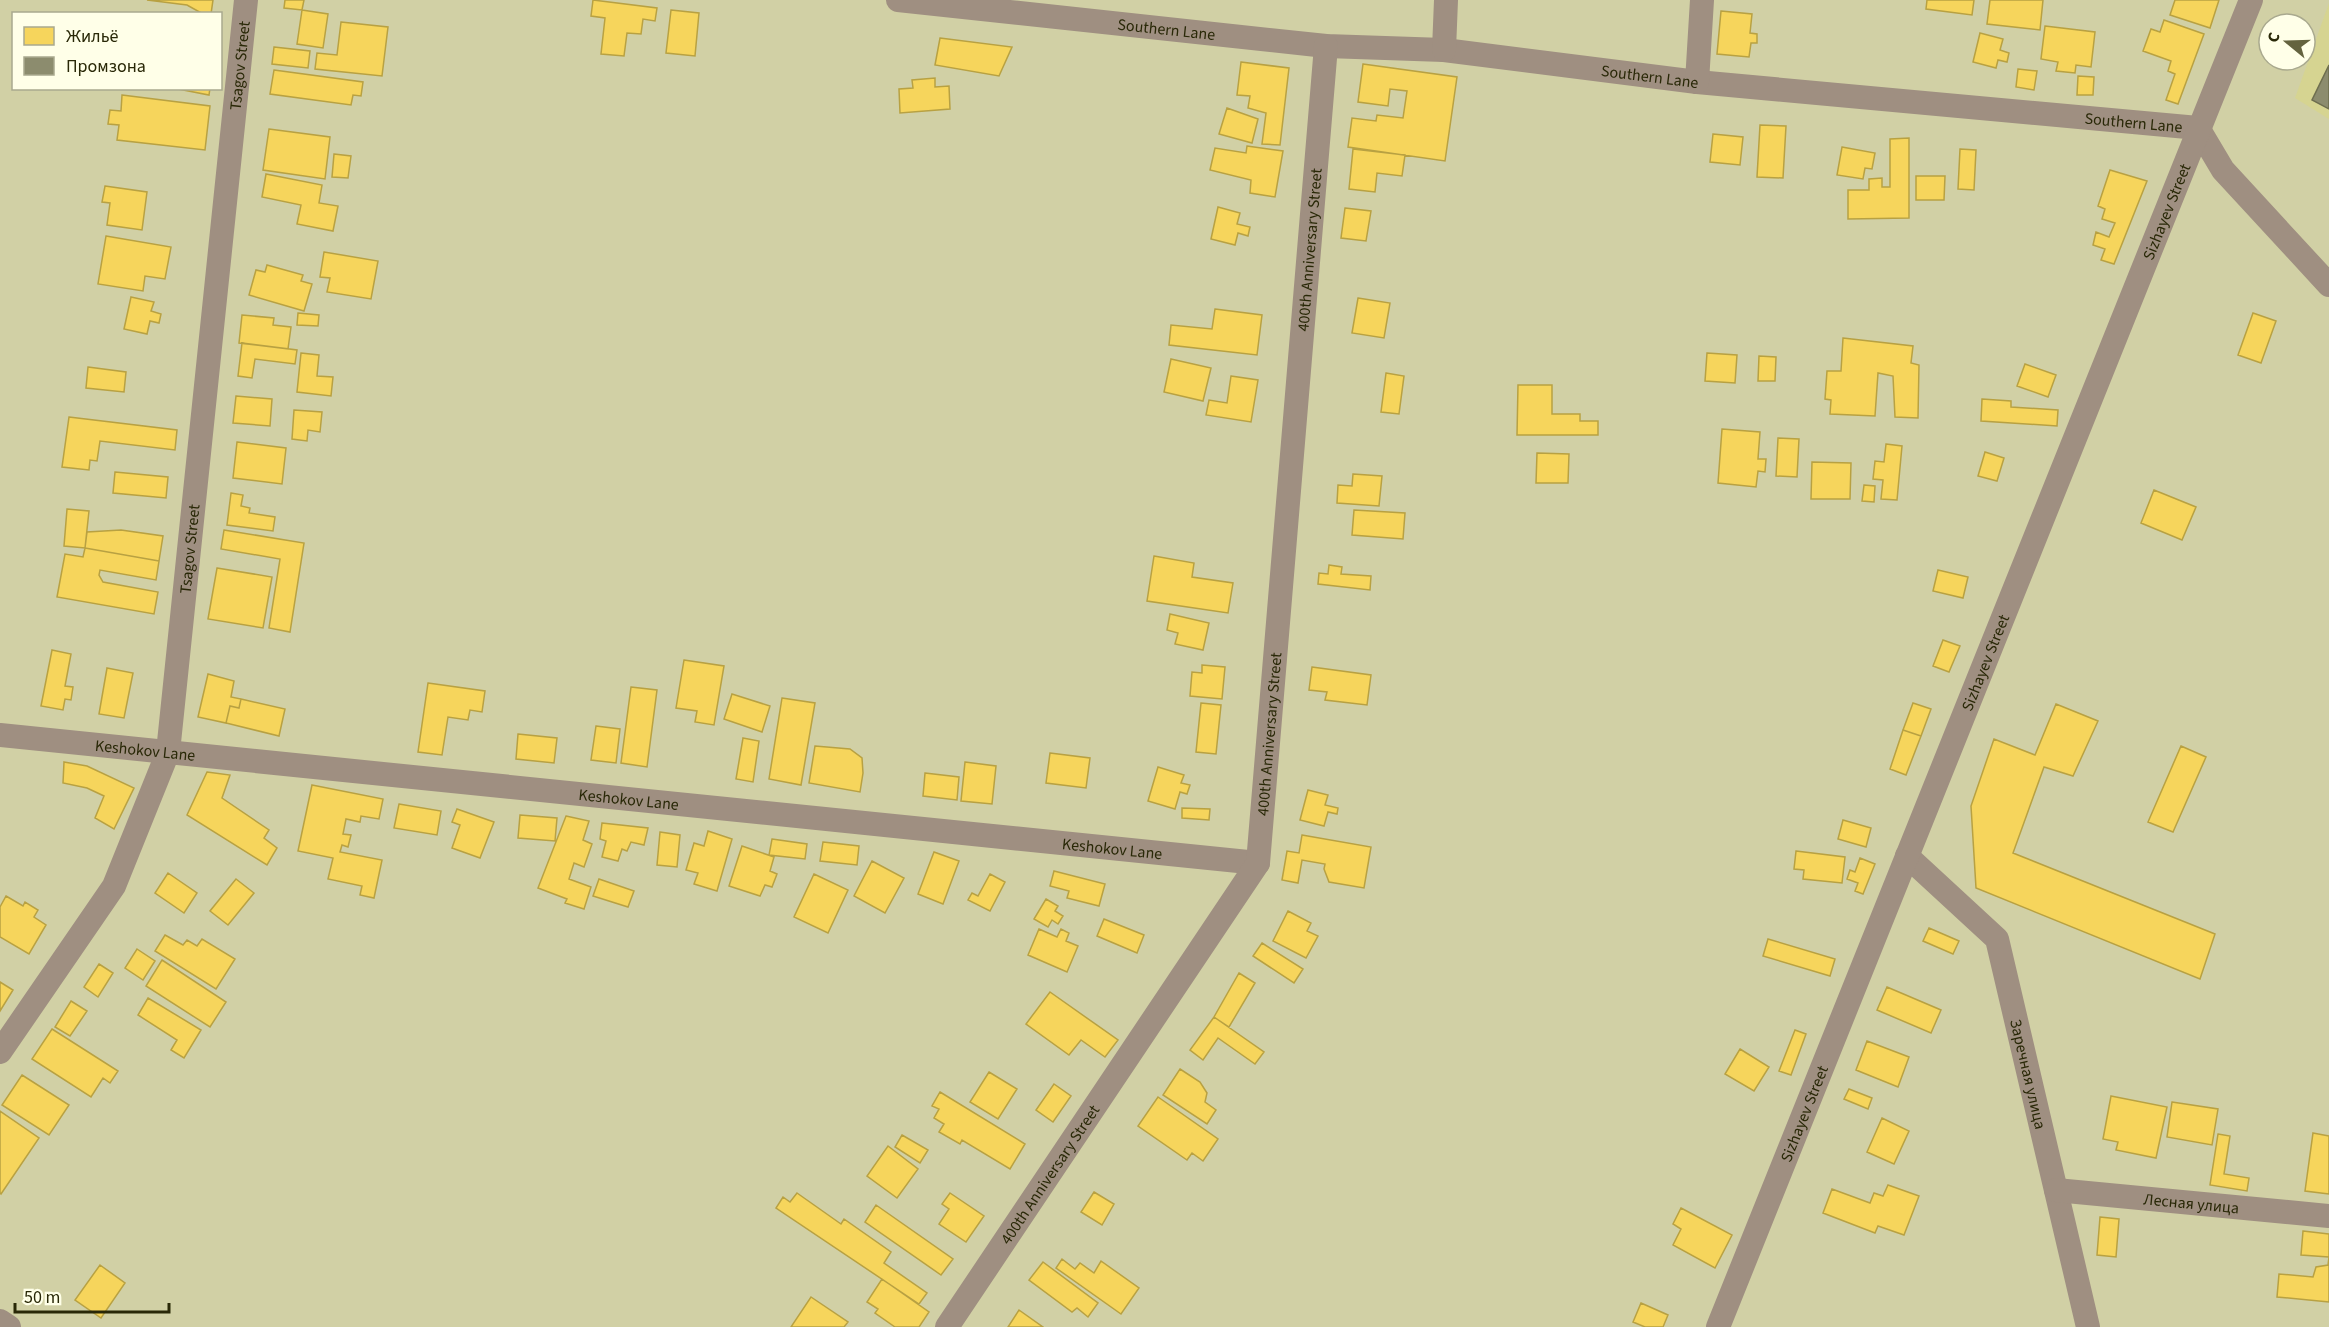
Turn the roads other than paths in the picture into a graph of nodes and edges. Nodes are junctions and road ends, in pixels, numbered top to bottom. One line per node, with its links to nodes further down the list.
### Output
1 (246, 0): 12 (street, Tsagov Street)
2 (898, 0): 6 (street, Southern Lane)
3 (1446, 0): 7 (street)
4 (1701, 0): 8 (street)
5 (2251, 0): 9 (street, Sizhayev Street)
6 (1326, 46): 7 (street, Southern Lane); 14 (street, 400th Anniversary Street)
7 (1444, 50): 8 (street, Southern Lane)
8 (1697, 82): 9 (street, Southern Lane)
9 (2198, 128): 10 (street, Southern Lane); 13 (street, Sizhayev Street)
10 (2329, 285)
11 (0, 735): 12 (street, Keshokov Lane)
12 (168, 752): 14 (street, Keshokov Lane); 15 (street, Tsagov Street)
13 (1907, 856): 16 (street, Заречная улица); 21 (street, Sizhayev Street)
14 (1258, 863): 20 (street, 400th Anniversary Street)
15 (0, 1052)
16 (2056, 1190): 17 (street, Лесная улица); 22 (street, Заречная улица)
17 (2329, 1216)
18 (0, 1321): 19 (street)
19 (9, 1327)
20 (947, 1327)
21 (1719, 1327)
22 (2088, 1327)

